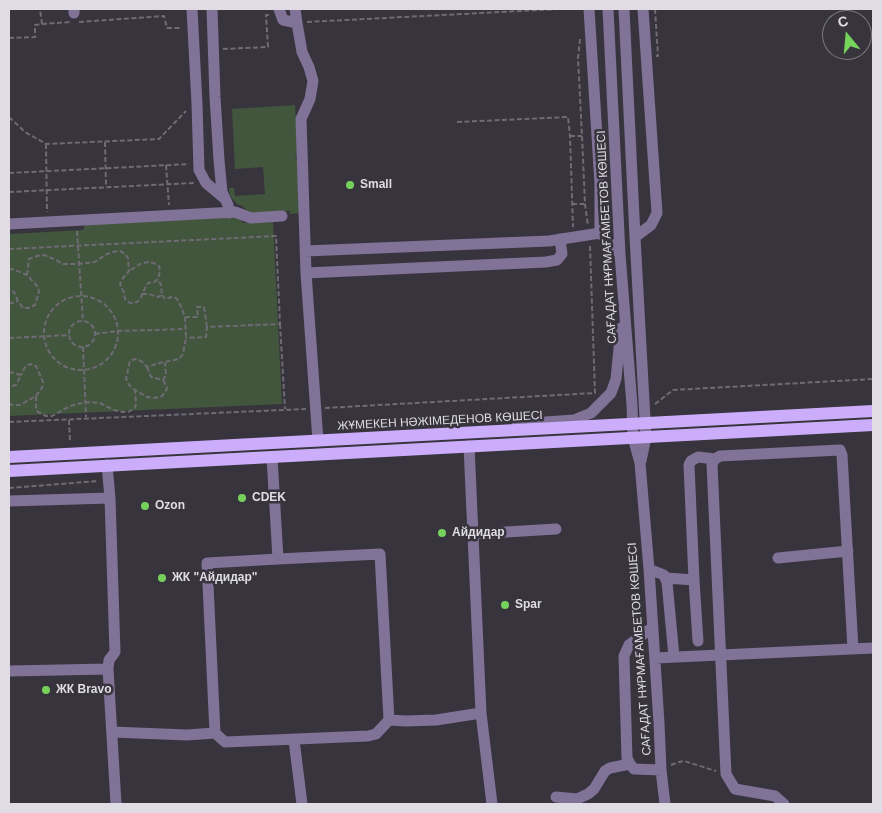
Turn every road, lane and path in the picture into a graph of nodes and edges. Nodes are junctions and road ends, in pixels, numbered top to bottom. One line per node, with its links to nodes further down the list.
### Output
1 (40, 9): 14 (path)
2 (192, 9): 15 (street)
3 (212, 9): 18 (street)
4 (296, 9): 13 (street)
5 (559, 9): 13 (path)
6 (589, 9): 46 (street)
7 (608, 9): 53 (street, САҒАДАТ НҰРМАҒАМБЕТОВ КӨШЕСІ)
8 (624, 9): 48 (street, САҒАДАТ НҰРМАҒАМБЕТОВ КӨШЕСІ)
9 (643, 9): 48 (street)
10 (655, 9): 19 (path)
11 (281, 14): 13 (street); 18 (path)
12 (74, 16): 14 (path); 15 (path)
13 (296, 23): 52 (street)
14 (42, 24): 16 (path)
15 (193, 28): 20 (street)
16 (9, 38)
17 (580, 38): 24 (path)
18 (213, 49): 37 (street)
19 (650, 57)
20 (197, 104): 25 (path); 27 (street)
21 (9, 117): 26 (path)
22 (457, 122): 23 (path)
23 (570, 136): 24 (path); 38 (path)
24 (582, 136): 39 (path)
25 (105, 142): 26 (path); 29 (path)
26 (46, 144): 30 (path)
27 (199, 163): 28 (path); 32 (street)
28 (166, 165): 29 (path); 33 (path)
29 (106, 168): 30 (path); 34 (path)
30 (46, 171): 31 (path); 35 (path)
31 (9, 173)
32 (206, 183): 33 (path); 37 (street)
33 (168, 184): 34 (path); 40 (path)
34 (106, 187): 35 (path)
35 (46, 190): 36 (path); 44 (path)
36 (9, 192)
37 (224, 198): 41 (street)
38 (572, 204): 39 (path); 47 (path)
39 (585, 204): 46 (path)
40 (170, 208)
41 (229, 213): 42 (street); 43 (street)
42 (282, 216)
43 (77, 221): 44 (street); 50 (path)
44 (48, 223): 45 (street)
45 (9, 224)
46 (595, 234): 47 (street); 53 (street); 92 (path)
47 (573, 237): 49 (street)
48 (635, 237): 99 (street, САҒАДАТ НҰРМАҒАМБЕТОВ КӨШЕСІ)
49 (560, 239): 52 (street); 57 (street)
50 (78, 246): 51 (path); 54 (path); 69 (path)
51 (9, 249)
52 (305, 251): 57 (street)
53 (620, 254): 60 (street, САҒАДАТ НҰРМАҒАМБЕТОВ КӨШЕСІ)
54 (79, 264): 56 (path); 58 (path); 63 (path)
55 (9, 270): 58 (path)
56 (129, 271): 59 (path); 62 (path)
57 (306, 273): 92 (street)
58 (27, 274): 65 (path)
59 (158, 279): 62 (path); 64 (path)
60 (622, 279): 99 (street, САҒАДАТ НҰРМАҒАМБЕТОВ КӨШЕСІ); 100 (street)
61 (9, 290): 65 (path)
62 (142, 294): 64 (path)
63 (80, 295): 68 (path); 72 (path); 75 (path)
64 (162, 295): 67 (path)
65 (18, 301): 66 (path)
66 (9, 304)
67 (185, 317): 70 (path); 71 (path)
68 (83, 321): 73 (path); 74 (path)
69 (280, 324): 70 (path); 93 (path)
70 (207, 328): 77 (path)
71 (186, 329): 72 (path); 77 (path)
72 (118, 331): 74 (path); 82 (path)
73 (69, 334): 75 (path); 78 (path)
74 (95, 334): 78 (path)
75 (44, 335): 76 (path); 82 (path)
76 (9, 338)
77 (186, 338): 79 (path)
78 (82, 347): 82 (path)
79 (164, 362): 80 (path); 85 (path)
80 (147, 367): 85 (path); 87 (path)
81 (9, 372): 83 (path)
82 (84, 372): 89 (path)
83 (21, 375): 86 (path); 88 (path)
84 (873, 379): 91 (path)
85 (163, 380): 87 (path)
86 (9, 387)
87 (135, 390): 89 (path)
88 (36, 396): 89 (path); 90 (path)
89 (86, 402): 95 (path)
90 (9, 403)
91 (656, 404)
92 (315, 409): 93 (path); 102 (street)
93 (285, 410): 95 (path)
94 (873, 411): 99 (main road, ЖҰМЕКЕН НӘЖІМЕДЕНОВ КӨШЕСІ)
95 (86, 418): 96 (path)
96 (68, 420): 97 (path); 104 (path)
97 (9, 422)
98 (873, 425): 99 (main road, ЖҰМЕКЕН НӘЖІМЕДЕНОВ КӨШЕСІ)
99 (641, 428): 100 (main road, ЖҰМЕКЕН НӘЖІМЕДЕНОВ КӨШЕСІ); 101 (main road, ЖҰМЕКЕН НӘЖІМЕДЕНОВ КӨШЕСІ); 108 (street, САҒАДАТ НҰРМАҒАМБЕТОВ КӨШЕСІ)
100 (501, 432): 102 (main road, ЖҰМЕКЕН НӘЖІМЕДЕНОВ КӨШЕСІ)
101 (633, 437): 103 (main road, ЖҰМЕКЕН НӘЖІМЕДЕНОВ КӨШЕСІ); 108 (street, САҒАДАТ НҰРМАҒАМБЕТОВ КӨШЕСІ)
102 (318, 441): 104 (main road, ЖҰМЕКЕН НӘЖІМЕДЕНОВ КӨШЕСІ)
103 (469, 446): 105 (main road, ЖҰМЕКЕН НӘЖІМЕДЕНОВ КӨШЕСІ); 116 (street)
104 (70, 454): 106 (main road, ЖҰМЕКЕН НӘЖІМЕДЕНОВ КӨШЕСІ)
105 (272, 457): 109 (main road, ЖҰМЕКЕН НӘЖІМЕДЕНОВ КӨШЕСІ); 119 (street)
106 (9, 458)
107 (714, 459): 117 (street); 122 (street); 127 (street)
108 (640, 463): 120 (street, САҒАДАТ НҰРМАҒАМБЕТОВ КӨШЕСІ)
109 (107, 465): 110 (main road, ЖҰМЕКЕН НӘЖІМЕДЕНОВ КӨШЕСІ); 111 (street)
110 (9, 471)
111 (108, 480): 112 (path); 113 (street)
112 (9, 488)
113 (110, 498): 114 (street); 130 (street)
114 (9, 501)
115 (556, 529): 116 (street)
116 (473, 534): 132 (street)
117 (848, 551): 118 (street); 126 (street)
118 (778, 558)
119 (278, 560): 133 (street); 135 (street)
120 (649, 569): 121 (street); 123 (street, САҒАДАТ НҰРМАҒАМБЕТОВ КӨШЕСІ)
121 (666, 578): 122 (street); 128 (street)
122 (694, 580): 124 (street)
123 (653, 627): 129 (street, САҒАДАТ НҰРМАҒАМБЕТОВ КӨШЕСІ); 137 (street)
124 (698, 641)
125 (873, 648): 126 (street)
126 (854, 649): 127 (street)
127 (721, 655): 128 (street); 139 (street)
128 (674, 657): 129 (street)
129 (655, 658): 138 (street, САҒАДАТ НҰРМАҒАМБЕТОВ КӨШЕСІ)
130 (108, 669): 131 (street); 134 (street)
131 (9, 671)
132 (481, 713): 133 (street); 143 (street)
133 (389, 720): 136 (street)
134 (112, 732): 135 (street); 141 (street)
135 (215, 733): 136 (street)
136 (294, 740): 142 (street)
137 (630, 764): 138 (street); 140 (street)
138 (661, 770): 139 (path); 144 (street, САҒАДАТ НҰРМАҒАМБЕТОВ КӨШЕСІ)
139 (726, 774): 145 (street)
140 (556, 797)
141 (116, 804)
142 (302, 804)
143 (492, 804)
144 (666, 804)
145 (784, 804)

